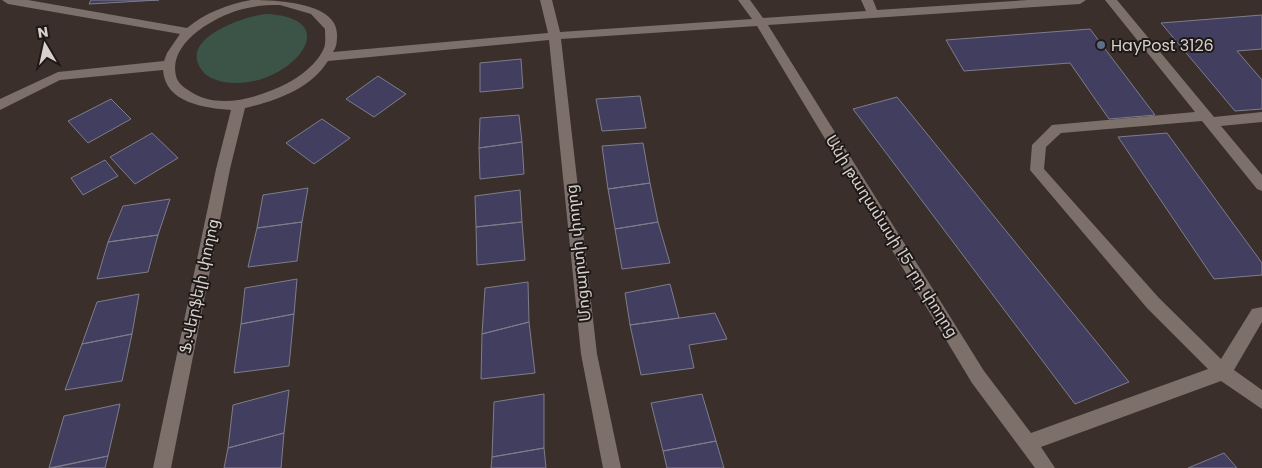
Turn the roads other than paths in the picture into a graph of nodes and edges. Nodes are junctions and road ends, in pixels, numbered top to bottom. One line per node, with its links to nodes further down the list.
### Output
1 (8, 0): 10 (street)
2 (546, 0): 11 (street, Մոցարտի փողոց)
3 (744, 0): 9 (street, Անի թաղամասի 15-րդ փողոց)
4 (867, 0): 8 (street)
5 (1080, 0): 7 (street)
6 (1111, 0): 17 (street)
7 (1014, 2): 8 (street)
8 (874, 14): 9 (street)
9 (760, 22): 11 (street); 22 (street, Անի թաղամասի 15-րդ փողոց)
10 (188, 32): 12 (street); 13 (street)
11 (555, 36): 12 (street); 24 (street, Մոցարտի փողոց)
12 (327, 57): 15 (street)
13 (168, 64): 14 (street); 15 (street)
14 (0, 105)
15 (239, 105): 23 (street, Ֆ.Վերֆելի փողոց)
16 (1262, 117): 17 (street)
17 (1208, 119): 18 (street); 20 (street)
18 (1262, 185)
19 (1262, 314): 20 (street)
20 (1223, 372): 21 (street); 22 (street)
21 (1262, 401)
22 (1027, 443): 25 (street, Անի թաղամասի 15-րդ փողոց)
23 (162, 468)
24 (612, 468)
25 (1046, 468)

